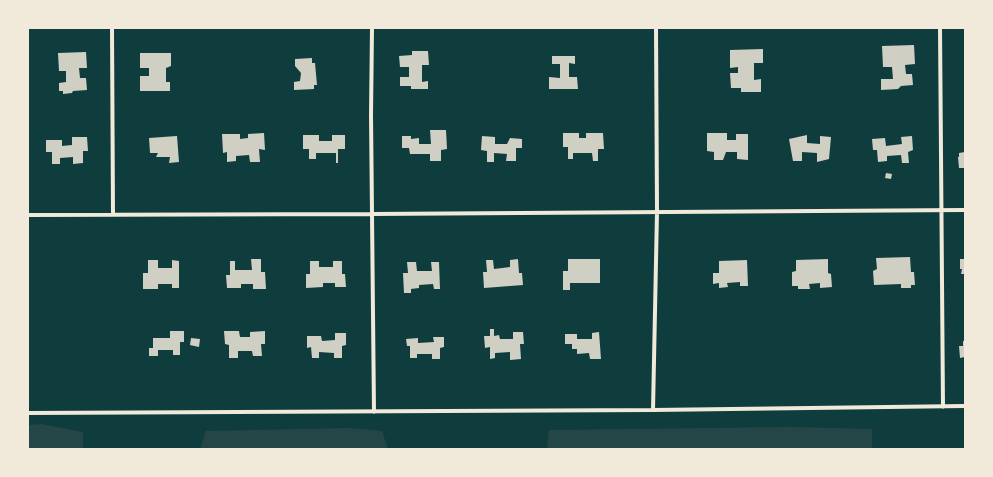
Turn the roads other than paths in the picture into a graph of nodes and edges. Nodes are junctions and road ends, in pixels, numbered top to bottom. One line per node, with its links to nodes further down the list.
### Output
1 (112, 28): 8 (street)
2 (372, 28): 9 (street)
3 (656, 28): 7 (street)
4 (940, 28): 5 (street)
5 (940, 210): 6 (street); 7 (street); 11 (street)
6 (965, 210)
7 (657, 212): 9 (street); 13 (street)
8 (113, 214): 9 (street); 10 (street)
9 (372, 214): 14 (street)
10 (28, 215)
11 (943, 406): 12 (street); 13 (street)
12 (965, 406)
13 (653, 410): 14 (street)
14 (374, 412): 15 (street)
15 (28, 413)

